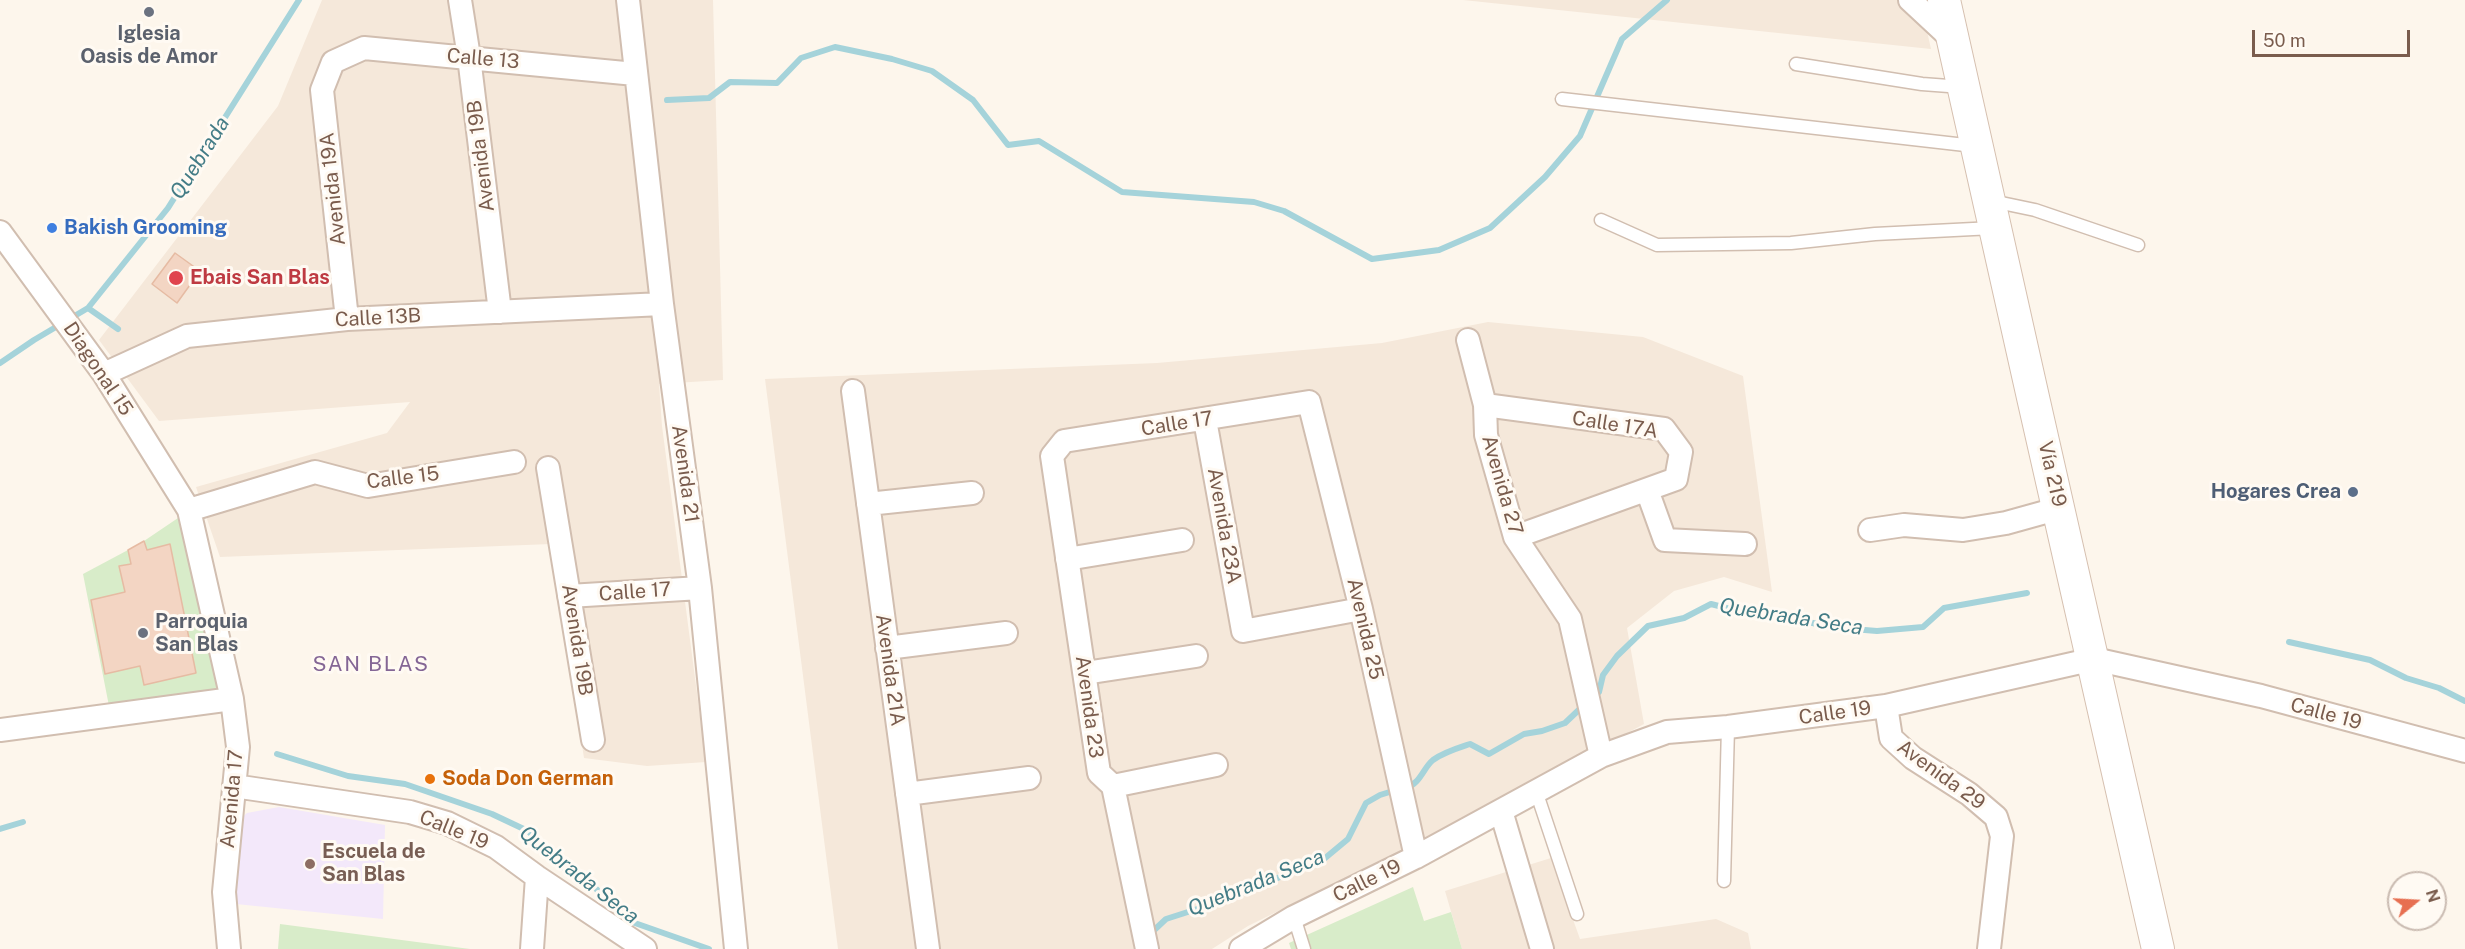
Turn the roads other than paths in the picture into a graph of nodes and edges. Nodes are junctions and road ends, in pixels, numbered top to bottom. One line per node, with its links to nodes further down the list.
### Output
1 (460, 0): 6 (street, Avenida 19B)
2 (627, 0): 9 (street, Avenida 21)
3 (1910, 0): 5 (street)
4 (1944, 0): 5 (main road, Vía 219)
5 (1953, 40): 10 (main road, Vía 219)
6 (469, 57): 7 (street, Calle 13); 9 (street, Calle 13); 18 (street, Avenida 19B)
7 (333, 62): 19 (street, Avenida 19A)
8 (1796, 64): 10 (lane)
9 (635, 74): 17 (street, Avenida 21)
10 (1964, 87): 12 (main road, Vía 219)
11 (1562, 99): 12 (lane)
12 (1975, 146): 13 (main road, Vía 219)
13 (1991, 214): 14 (lane); 16 (lane); 32 (main road, Vía 219)
14 (1601, 220)
15 (0, 232): 21 (street, Diagonal 15)
16 (2138, 245)
17 (662, 304): 18 (street, Calle 13B); 39 (street, Avenida 21)
18 (500, 312): 19 (street, Calle 13B)
19 (347, 319): 21 (street, Calle 13B)
20 (1468, 340): 24 (street, Avenida 27)
21 (104, 374): 33 (street, Diagonal 15)
22 (853, 391): 31 (street, Avenida 21A)
23 (1309, 402): 25 (street, Calle 17); 41 (street, Avenida 25)
24 (1485, 405): 29 (street, Calle 17A); 35 (street, Avenida 27)
25 (1205, 420): 26 (street, Calle 17); 41 (street, Avenida 23A)
26 (1052, 456): 38 (street, Avenida 23)
27 (514, 462): 33 (street, Calle 15)
28 (548, 468): 40 (street, Avenida 19B)
29 (1647, 490): 35 (street, Calle 17A); 37 (street)
30 (972, 493): 31 (street)
31 (868, 504): 43 (street, Avenida 21A)
32 (2060, 508): 34 (street); 45 (main road, Vía 219)
33 (189, 510): 47 (street, Avenida 17)
34 (1870, 530)
35 (1515, 537): 53 (street, Avenida 27)
36 (1182, 540): 38 (street)
37 (1745, 544)
38 (1067, 559): 46 (street, Avenida 23)
39 (700, 588): 40 (street, Calle 17); 69 (street, Avenida 21)
40 (569, 596): 51 (street, Avenida 19B)
41 (1361, 609): 61 (street, Avenida 25)
42 (1006, 633): 43 (street)
43 (888, 648): 59 (street, Avenida 21A)
44 (1196, 656): 46 (street)
45 (2094, 659): 48 (street, Calle 19); 52 (street, Calle 19); 76 (main road, Vía 219)
46 (1084, 674): 57 (street, Avenida 23)
47 (232, 699): 50 (street); 56 (street, Avenida 17)
48 (1886, 706): 49 (street, Calle 19); 75 (street, Avenida 29)
49 (1728, 727): 53 (street, Calle 19); 63 (lane)
50 (0, 730)
51 (593, 740)
52 (2465, 751)
53 (1601, 756): 58 (street, Calle 19)
54 (1216, 765): 57 (street)
55 (1029, 778): 59 (street)
56 (234, 786): 62 (street, Calle 19); 66 (street, Avenida 17)
57 (1113, 786): 71 (street, Avenida 23)
58 (1536, 791): 60 (street, Calle 19); 64 (lane)
59 (907, 794): 70 (street, Avenida 21A)
60 (1501, 811): 61 (street, Calle 19); 74 (street)
61 (1416, 857): 65 (street, Calle 19)
62 (537, 877): 67 (street); 68 (street, Calle 19)
63 (1724, 881)
64 (1577, 914)
65 (1294, 917): 72 (street, Calle 19); 73 (lane)
66 (228, 949)
67 (532, 949)
68 (645, 949)
69 (736, 949)
70 (928, 949)
71 (1147, 949)
72 (1241, 949)
73 (1304, 949)
74 (1542, 949)
75 (1989, 949)
76 (2158, 949)

